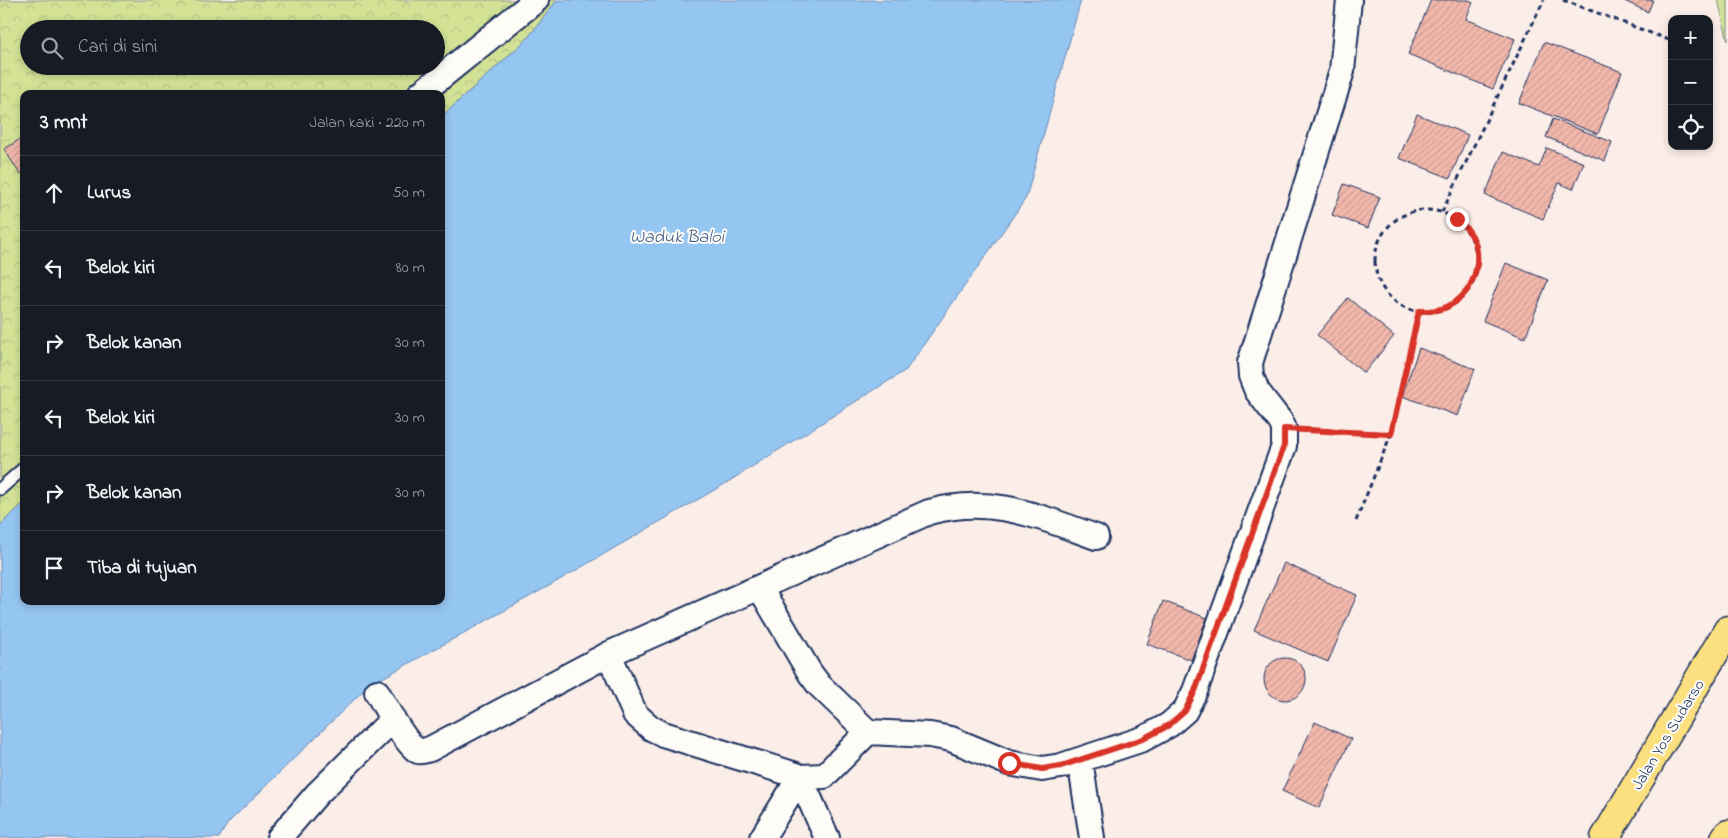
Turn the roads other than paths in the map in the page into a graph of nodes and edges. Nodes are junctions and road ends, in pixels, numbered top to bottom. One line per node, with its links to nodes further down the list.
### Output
1 (536, 0): 3 (street)
2 (1349, 0): 15 (street)
3 (445, 74)
4 (443, 75): 5 (street)
5 (425, 90)
6 (20, 472): 7 (lane)
7 (0, 489)
8 (1096, 537): 9 (street)
9 (760, 588): 11 (street); 14 (street)
10 (1728, 630): 18 (main road, Jalan Yos Sudarso)
11 (609, 654): 13 (street); 16 (street)
12 (377, 692): 13 (street)
13 (393, 719): 19 (street)
14 (868, 732): 15 (street); 16 (street)
15 (1080, 760): 22 (street)
16 (800, 778): 20 (street); 21 (street)
17 (1728, 834): 23 (main road)
18 (1613, 836)
19 (279, 838)
20 (762, 838)
21 (827, 838)
22 (1092, 838)
23 (1725, 838)

